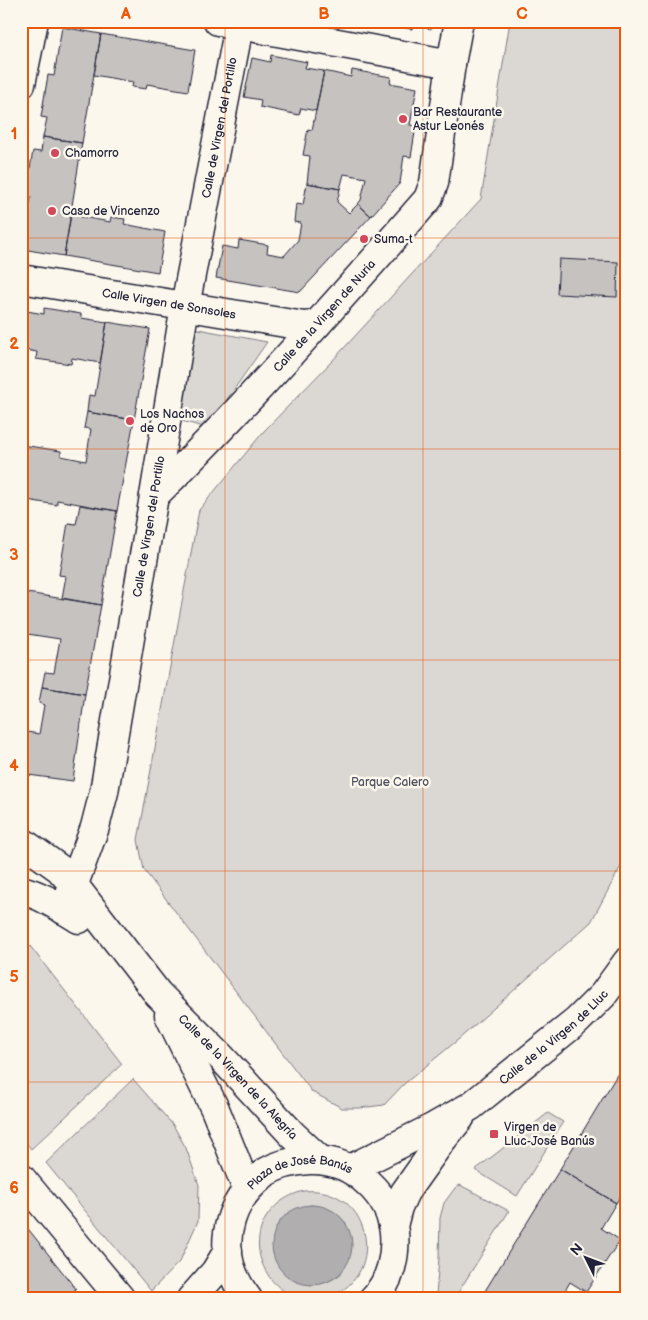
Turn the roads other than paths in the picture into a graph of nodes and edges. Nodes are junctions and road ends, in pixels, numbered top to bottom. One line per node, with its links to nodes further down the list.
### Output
1 (34, 21): 5 (street)
2 (459, 21): 4 (street, Calle de la Virgen de Nuria)
3 (232, 23): 4 (street); 7 (street, Calle de Virgen del Portillo)
4 (451, 64): 8 (street, Calle de la Virgen de Nuria)
5 (21, 84)
6 (21, 279): 7 (street, Calle Virgen de Sonsoles)
7 (185, 306): 8 (street, Calle Virgen de Sonsoles); 9 (street, Calle de Virgen del Portillo)
8 (317, 324): 9 (street, Calle de la Virgen de Nuria)
9 (154, 496): 11 (street, Calle de Virgen del Portillo)
10 (21, 841): 11 (street, Calle de la Virgen de la Alegría)
11 (73, 884): 13 (street, Calle de Virgen del Portillo); 14 (street, Calle de la Virgen de la Alegría)
12 (21, 890): 13 (street)
13 (64, 910): 14 (street)
14 (120, 945): 16 (street, Calle de la Virgen de la Alegría)
15 (627, 962): 17 (street, Calle de la Virgen de Lluc)
16 (158, 994): 18 (street, Calle de la Virgen de la Alegría); 21 (street, Calle de la Virgen de la Alegría)
17 (471, 1106): 19 (street, Calle de la Virgen de Lluc); 22 (street, Calle de la Virgen de Lluc)
18 (320, 1160): 19 (street, Plaza de José Banús); 21 (street, Plaza de José Banús)
19 (350, 1169): 22 (street, Plaza de José Banús)
20 (21, 1178): 24 (street)
21 (247, 1189): 23 (street, Plaza de José Banús)
22 (393, 1226): 27 (street, Plaza de José Banús)
23 (228, 1251): 25 (street); 26 (street, Plaza de José Banús)
24 (121, 1299)
25 (191, 1299)
26 (248, 1299)
27 (373, 1299)

